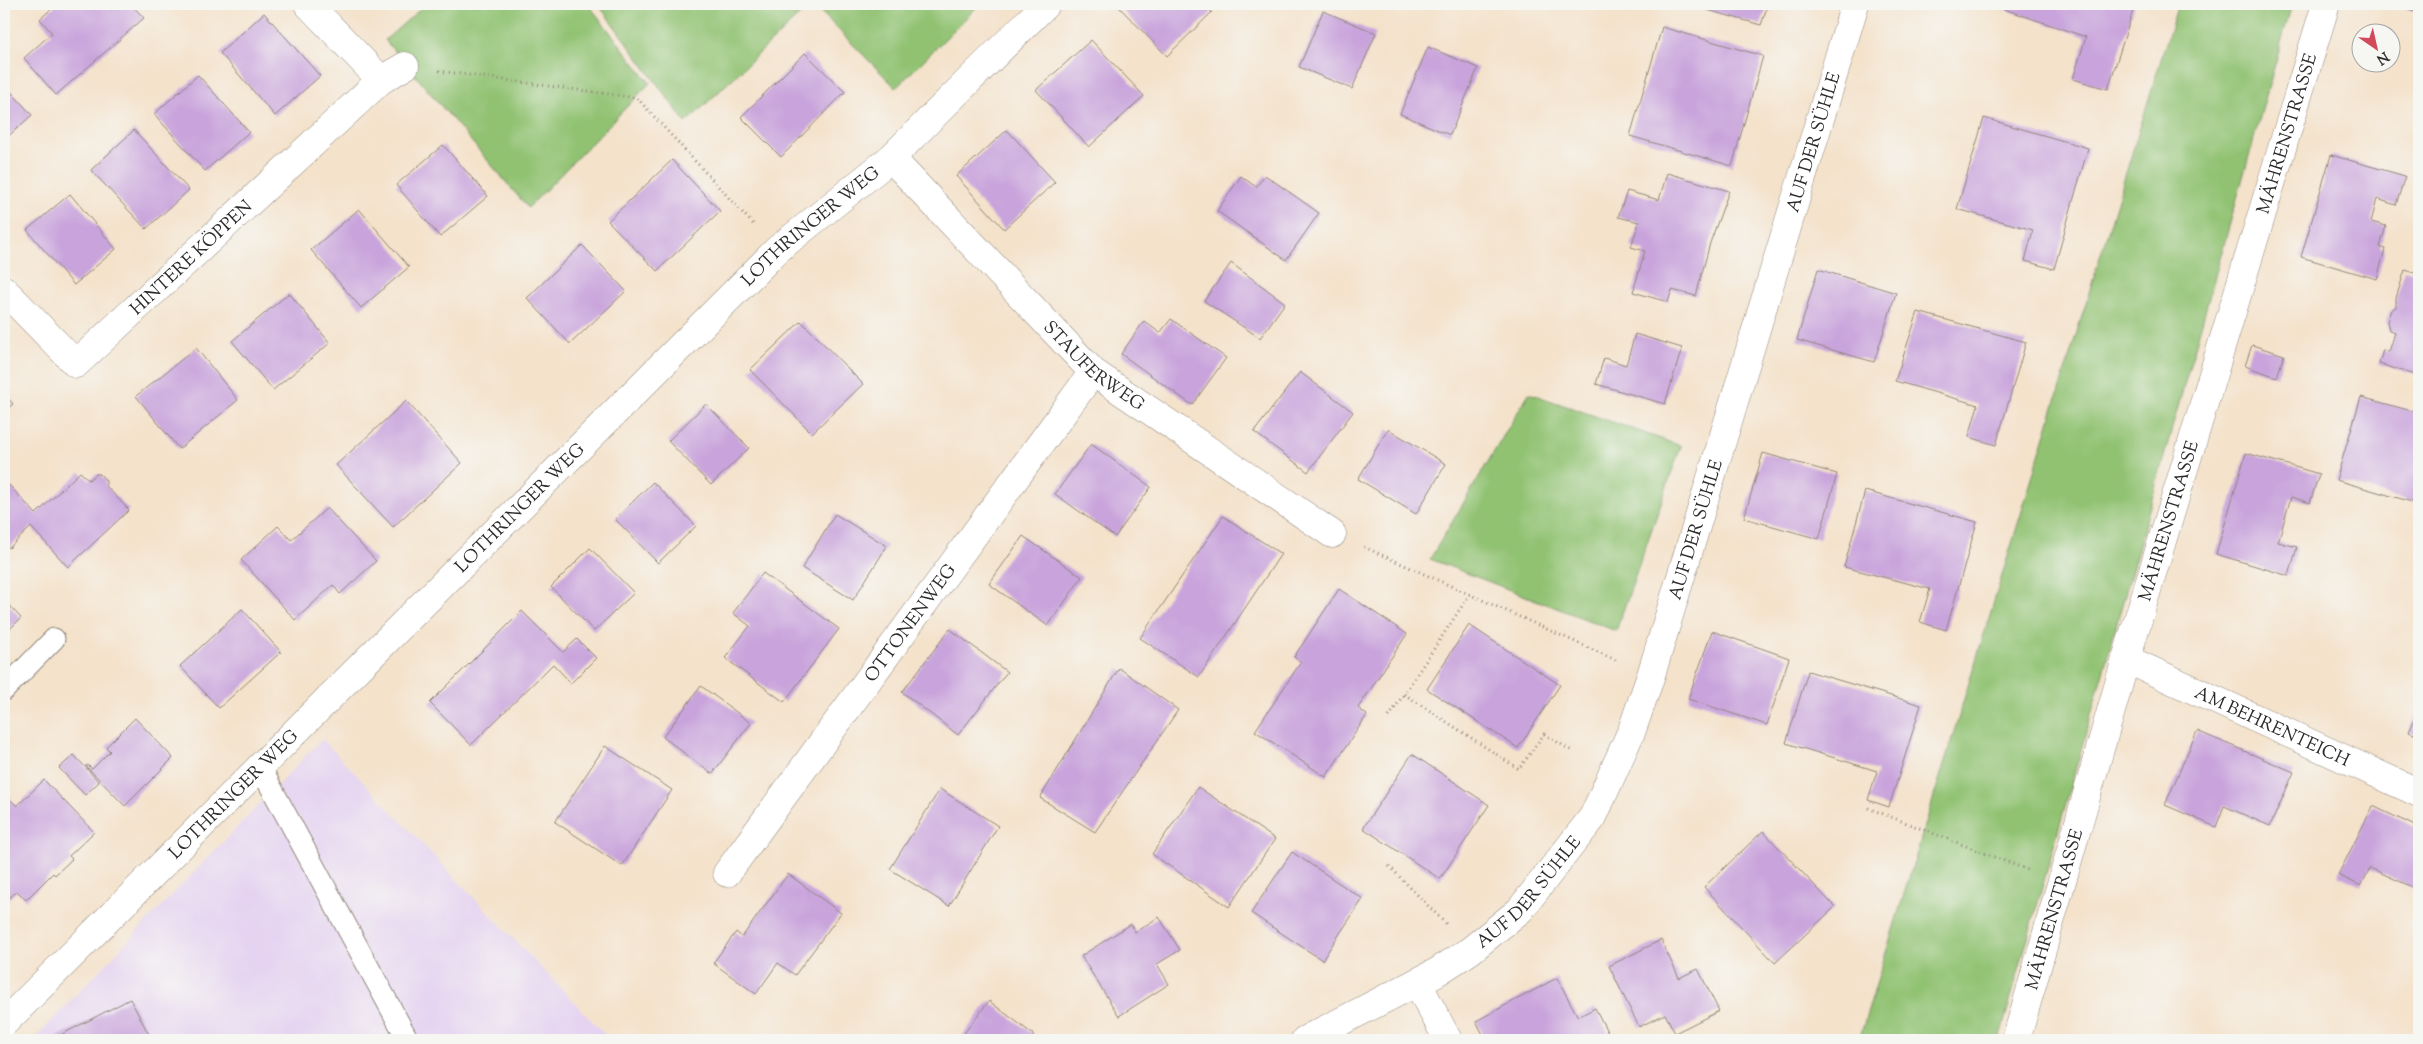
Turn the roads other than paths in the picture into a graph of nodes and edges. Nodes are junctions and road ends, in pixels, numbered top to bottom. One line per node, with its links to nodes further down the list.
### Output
1 (308, 4): 6 (street)
2 (1046, 4): 7 (street, LOTHRINGER WEG)
3 (1855, 4): 17 (street, AUF DER SÜHLE)
4 (2326, 4): 12 (street, MÄHRENSTRASSE)
5 (404, 66): 6 (street, HINTERE KÖPPEN)
6 (381, 80): 8 (street, HINTERE KÖPPEN)
7 (891, 158): 9 (street, STAUFERWEG); 14 (street, LOTHRINGER WEG)
8 (4, 290)
9 (1093, 372): 10 (street, STAUFERWEG); 16 (street, OTTONENWEG)
10 (1332, 534)
11 (54, 640): 13 (lane)
12 (2126, 659): 15 (street, AM BEHRENTEICH); 22 (street, MÄHRENSTRASSE)
13 (4, 690)
14 (260, 766): 18 (street, LOTHRINGER WEG); 19 (lane)
15 (2419, 793)
16 (727, 873)
17 (1416, 982): 20 (street, AUF DER SÜHLE); 21 (street)
18 (4, 1024)
19 (408, 1040)
20 (1304, 1040)
21 (1448, 1040)
22 (2016, 1040)

